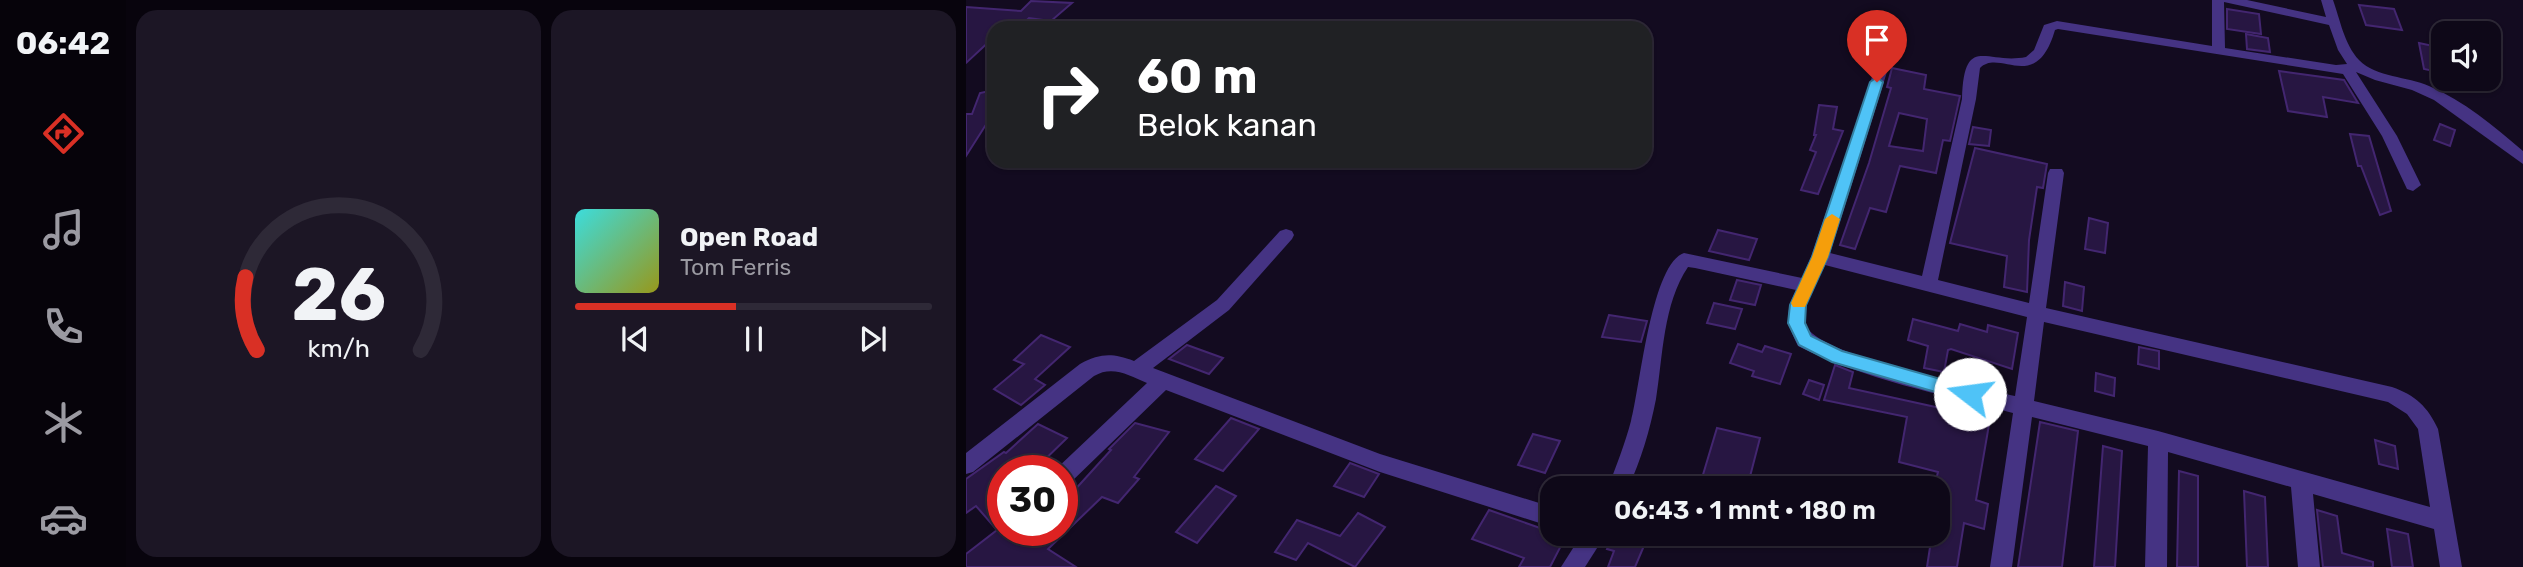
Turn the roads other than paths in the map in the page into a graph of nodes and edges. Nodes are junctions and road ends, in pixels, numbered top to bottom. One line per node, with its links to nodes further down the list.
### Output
1 (2218, 0): 5 (street)
2 (2228, 0): 4 (street)
3 (2328, 0): 4 (street)
4 (2332, 22): 7 (street)
5 (2218, 51): 7 (street); 13 (street)
6 (1885, 56): 12 (street)
7 (2352, 67): 8 (street); 10 (street)
8 (2523, 159)
9 (2056, 173): 15 (street)
10 (2413, 185)
11 (1286, 235): 16 (street)
12 (1820, 257): 13 (street); 14 (street)
13 (1929, 284): 15 (street)
14 (1807, 286): 18 (street); 22 (street)
15 (2038, 313): 18 (street); 25 (street)
16 (1138, 369): 17 (street); 21 (street)
17 (1164, 379): 20 (street); 24 (street)
18 (2023, 408): 19 (street); 28 (street)
19 (2158, 440): 23 (street); 29 (street)
20 (1078, 462)
21 (966, 465)
22 (1622, 476)
23 (2301, 480): 25 (street); 30 (street)
24 (1540, 513)
25 (2443, 521): 31 (street)
26 (1587, 546): 27 (street)
27 (1572, 567)
28 (2001, 567)
29 (2156, 567)
30 (2309, 567)
31 (2451, 567)

